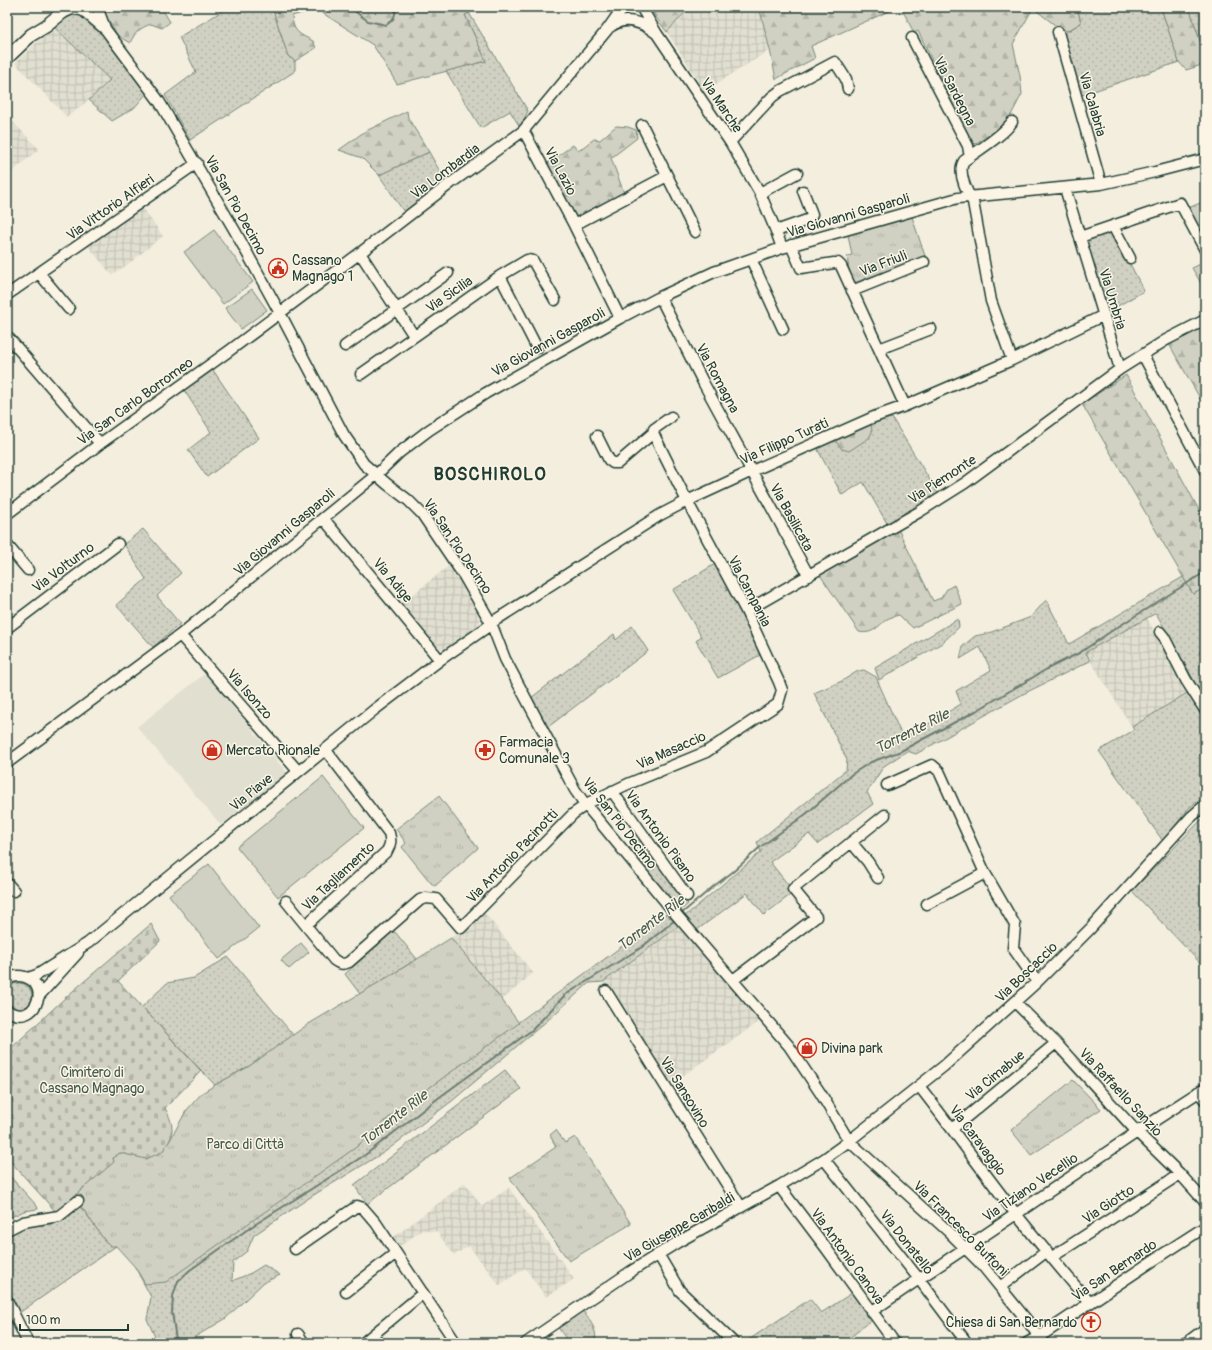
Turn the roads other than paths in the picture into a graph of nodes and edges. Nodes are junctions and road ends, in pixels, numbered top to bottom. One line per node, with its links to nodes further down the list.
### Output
1 (69, 7): 6 (main road)
2 (97, 7): 7 (street, Via San Pio Decimo)
3 (627, 7): 8 (street)
4 (641, 7): 10 (street, Via Marche)
5 (84, 9): 6 (street, Via San Pio Decimo); 7 (street, Via San Pio Decimo)
6 (58, 11): 12 (main road)
7 (106, 30): 20 (street, Via San Pio Decimo)
8 (607, 30): 10 (street, Via Marche); 16 (street, Via Lombardia)
9 (1058, 32): 23 (street, Via Calabria)
10 (657, 34): 17 (street, Via Marche)
11 (912, 38): 18 (street, Via Sardegna)
12 (7, 58)
13 (848, 89): 17 (street)
14 (1012, 122): 18 (street)
15 (642, 125): 22 (street)
16 (523, 131): 28 (street, Via Lazio); 35 (street, Via Lombardia)
17 (730, 142): 26 (street, Via Marche)
18 (970, 157): 27 (street)
19 (1205, 159): 23 (street, Via Giovanni Gasparoli)
20 (197, 164): 39 (street, Via Vittorio Alfieri); 48 (street, Via San Pio Decimo)
21 (797, 173): 26 (street)
22 (667, 176): 28 (street); 31 (street)
23 (1101, 184): 24 (street, Via Giovanni Gasparoli)
24 (1065, 188): 27 (street, Via Giovanni Gasparoli); 32 (street, Via Umbria)
25 (803, 191): 30 (street)
26 (760, 193): 30 (street, Via Marche)
27 (969, 196): 33 (street, Via Giovanni Gasparoli); 60 (street)
28 (574, 225): 50 (street, Via Lazio)
29 (1113, 226): 32 (street); 34 (street); 36 (street, Via Umbria)
30 (776, 231): 33 (street, Via Marche)
31 (695, 232)
32 (1080, 237): 49 (street, Via Umbria)
33 (787, 247): 37 (street, Via Giovanni Gasparoli); 42 (street, Via Friuli)
34 (1205, 250)
35 (360, 253): 47 (street); 48 (street, Via Lombardia)
36 (1130, 258)
37 (751, 259): 44 (street, Via Giovanni Gasparoli); 52 (street)
38 (924, 262): 42 (street, Via Friuli)
39 (39, 273): 43 (street, Via Vittorio Alfieri); 46 (street)
40 (448, 273): 47 (street, Via Sicilia)
41 (500, 276): 45 (street, Via Sicilia); 55 (street, Via Sicilia); 57 (street)
42 (852, 290): 58 (street, Via Friuli)
43 (7, 295)
44 (660, 297): 50 (street, Via Giovanni Gasparoli); 68 (street, Via Romagna)
45 (555, 300)
46 (69, 309)
47 (397, 309): 55 (street); 56 (street, Via Sicilia)
48 (280, 313): 67 (street, Via San Carlo Borromeo); 70 (street, Via San Pio Decimo)
49 (1104, 315): 60 (street, Via Filippo Turati); 61 (street, Via Umbria)
50 (620, 318): 70 (street, Via Giovanni Gasparoli)
51 (1205, 320): 59 (street, Via Piemonte)
52 (783, 329)
53 (931, 329): 58 (street)
54 (7, 336): 67 (street)
55 (414, 336): 62 (street, Via Sicilia)
56 (345, 346)
57 (537, 348)
58 (879, 349): 63 (street, Via Friuli)
59 (1143, 355): 61 (street, Via Piemonte); 69 (street)
60 (1012, 360): 63 (street, Via Filippo Turati)
61 (1120, 369): 77 (street, Via Piemonte)
62 (361, 374)
63 (905, 406): 68 (street, Via Filippo Turati)
64 (671, 416): 65 (street)
65 (653, 433): 66 (street); 71 (street, Via Campania)
66 (597, 436)
67 (101, 443): 72 (street, Via San Carlo Borromeo)
68 (752, 471): 71 (street, Via Filippo Turati); 77 (street, Via Basilicata)
69 (1205, 471)
70 (376, 475): 73 (street, Via Giovanni Gasparoli); 79 (street, Via San Pio Decimo)
71 (687, 501): 78 (street, Via Campania); 79 (street, Via Filippo Turati)
72 (7, 514)
73 (323, 518): 82 (street, Via Giovanni Gasparoli); 83 (street, Via Adige)
74 (118, 544): 80 (street, Via Volturno)
75 (7, 545): 76 (street)
76 (28, 570)
77 (809, 576): 78 (street, Via Piemonte)
78 (746, 611): 84 (street, Via Campania)
79 (491, 623): 83 (street, Via Piave); 91 (street, Via San Pio Decimo)
80 (7, 628)
81 (1160, 632): 85 (street)
82 (180, 635): 87 (street, Via Giovanni Gasparoli); 88 (street, Via Isonzo)
83 (440, 660): 86 (street, Via Piave)
84 (781, 697): 90 (street, Via Masaccio)
85 (1205, 710)
86 (325, 749): 88 (street, Via Piave); 102 (street, Via Tagliamento)
87 (7, 763)
88 (298, 771): 104 (street, Via Piave)
89 (886, 785): 95 (street)
90 (612, 791): 91 (street, Via Masaccio); 99 (street, Via Antonio Pisano)
91 (585, 804): 103 (street, Via Antonio Pacinotti); 107 (street, Via San Pio Decimo)
92 (1205, 805): 108 (street, Via Boscaccio)
93 (885, 815): 94 (street)
94 (851, 842): 96 (street); 107 (street)
95 (985, 873): 101 (street); 108 (street)
96 (878, 878)
97 (7, 883): 98 (street)
98 (14, 891)
99 (687, 896)
100 (286, 901): 102 (street, Via Tagliamento)
101 (927, 904)
102 (306, 925): 103 (street, Via Tagliamento)
103 (461, 928)
104 (88, 943): 106 (street, Via Piave); 110 (street, Via Piave)
105 (10, 976): 106 (street)
106 (28, 978): 110 (street)
107 (733, 980): 119 (street, Via San Pio Decimo)
108 (1038, 982): 111 (street, Via Boscaccio)
109 (606, 991): 125 (street, Via Sansovino)
110 (39, 996): 112 (street, Via Piave)
111 (1015, 1002): 113 (street, Via Raffaello Sanzio); 114 (street, Via Boscaccio)
112 (9, 1014)
113 (1056, 1043): 117 (street, Via Cimabue); 118 (street, Via Raffaello Sanzio)
114 (919, 1086): 117 (street, Via Caravaggio); 119 (street, Via Boscaccio)
115 (1202, 1090): 116 (street); 118 (street, Via Tiziano Vecellio)
116 (1205, 1100)
117 (952, 1129): 126 (street, Via Caravaggio)
118 (1137, 1132): 121 (street, Via Raffaello Sanzio); 126 (street, Via Tiziano Vecellio)
119 (849, 1141): 120 (street, Via Giuseppe Garibaldi); 129 (street, Via Francesco Buffoni)
120 (824, 1159): 122 (street, Via Giuseppe Garibaldi); 134 (street, Via Donatello)
121 (1180, 1174): 124 (street, Via Raffaello Sanzio); 133 (street, Via Giotto)
122 (779, 1186): 125 (street, Via Giuseppe Garibaldi); 140 (street, Via Antonio Canova)
123 (78, 1201): 128 (street)
124 (1205, 1202)
125 (741, 1207): 132 (street, Via Giuseppe Garibaldi)
126 (1016, 1214): 129 (street, Via Tiziano Vecellio); 133 (street, Via Caravaggio)
127 (1205, 1227): 139 (street, Via San Bernardo)
128 (7, 1230)
129 (965, 1248): 134 (street, Via Tiziano Vecellio); 135 (street, Via Francesco Buffoni)
130 (295, 1249): 131 (street)
131 (396, 1253): 136 (street); 137 (street)
132 (658, 1254): 148 (street, Via Giuseppe Garibaldi); 149 (street)
133 (1050, 1254): 135 (street, Via Giotto); 139 (street, Via Caravaggio)
134 (919, 1279): 140 (street, Via Tiziano Vecellio); 151 (street, Via Donatello)
135 (1000, 1287): 143 (street, Via Francesco Buffoni)
136 (346, 1292)
137 (422, 1293): 146 (street); 147 (street)
138 (7, 1300): 144 (street)
139 (1090, 1303): 143 (street, Via San Bernardo)
140 (871, 1312): 150 (street, Via Antonio Canova)
141 (1205, 1329): 153 (street)
142 (298, 1334): 145 (street)
143 (1041, 1340): 152 (street, Via San Bernardo)
144 (28, 1343)
145 (304, 1343)
146 (363, 1343)
147 (456, 1343)
148 (526, 1343)
149 (734, 1343)
150 (895, 1343)
151 (967, 1343)
152 (1027, 1343)
153 (1186, 1343)

